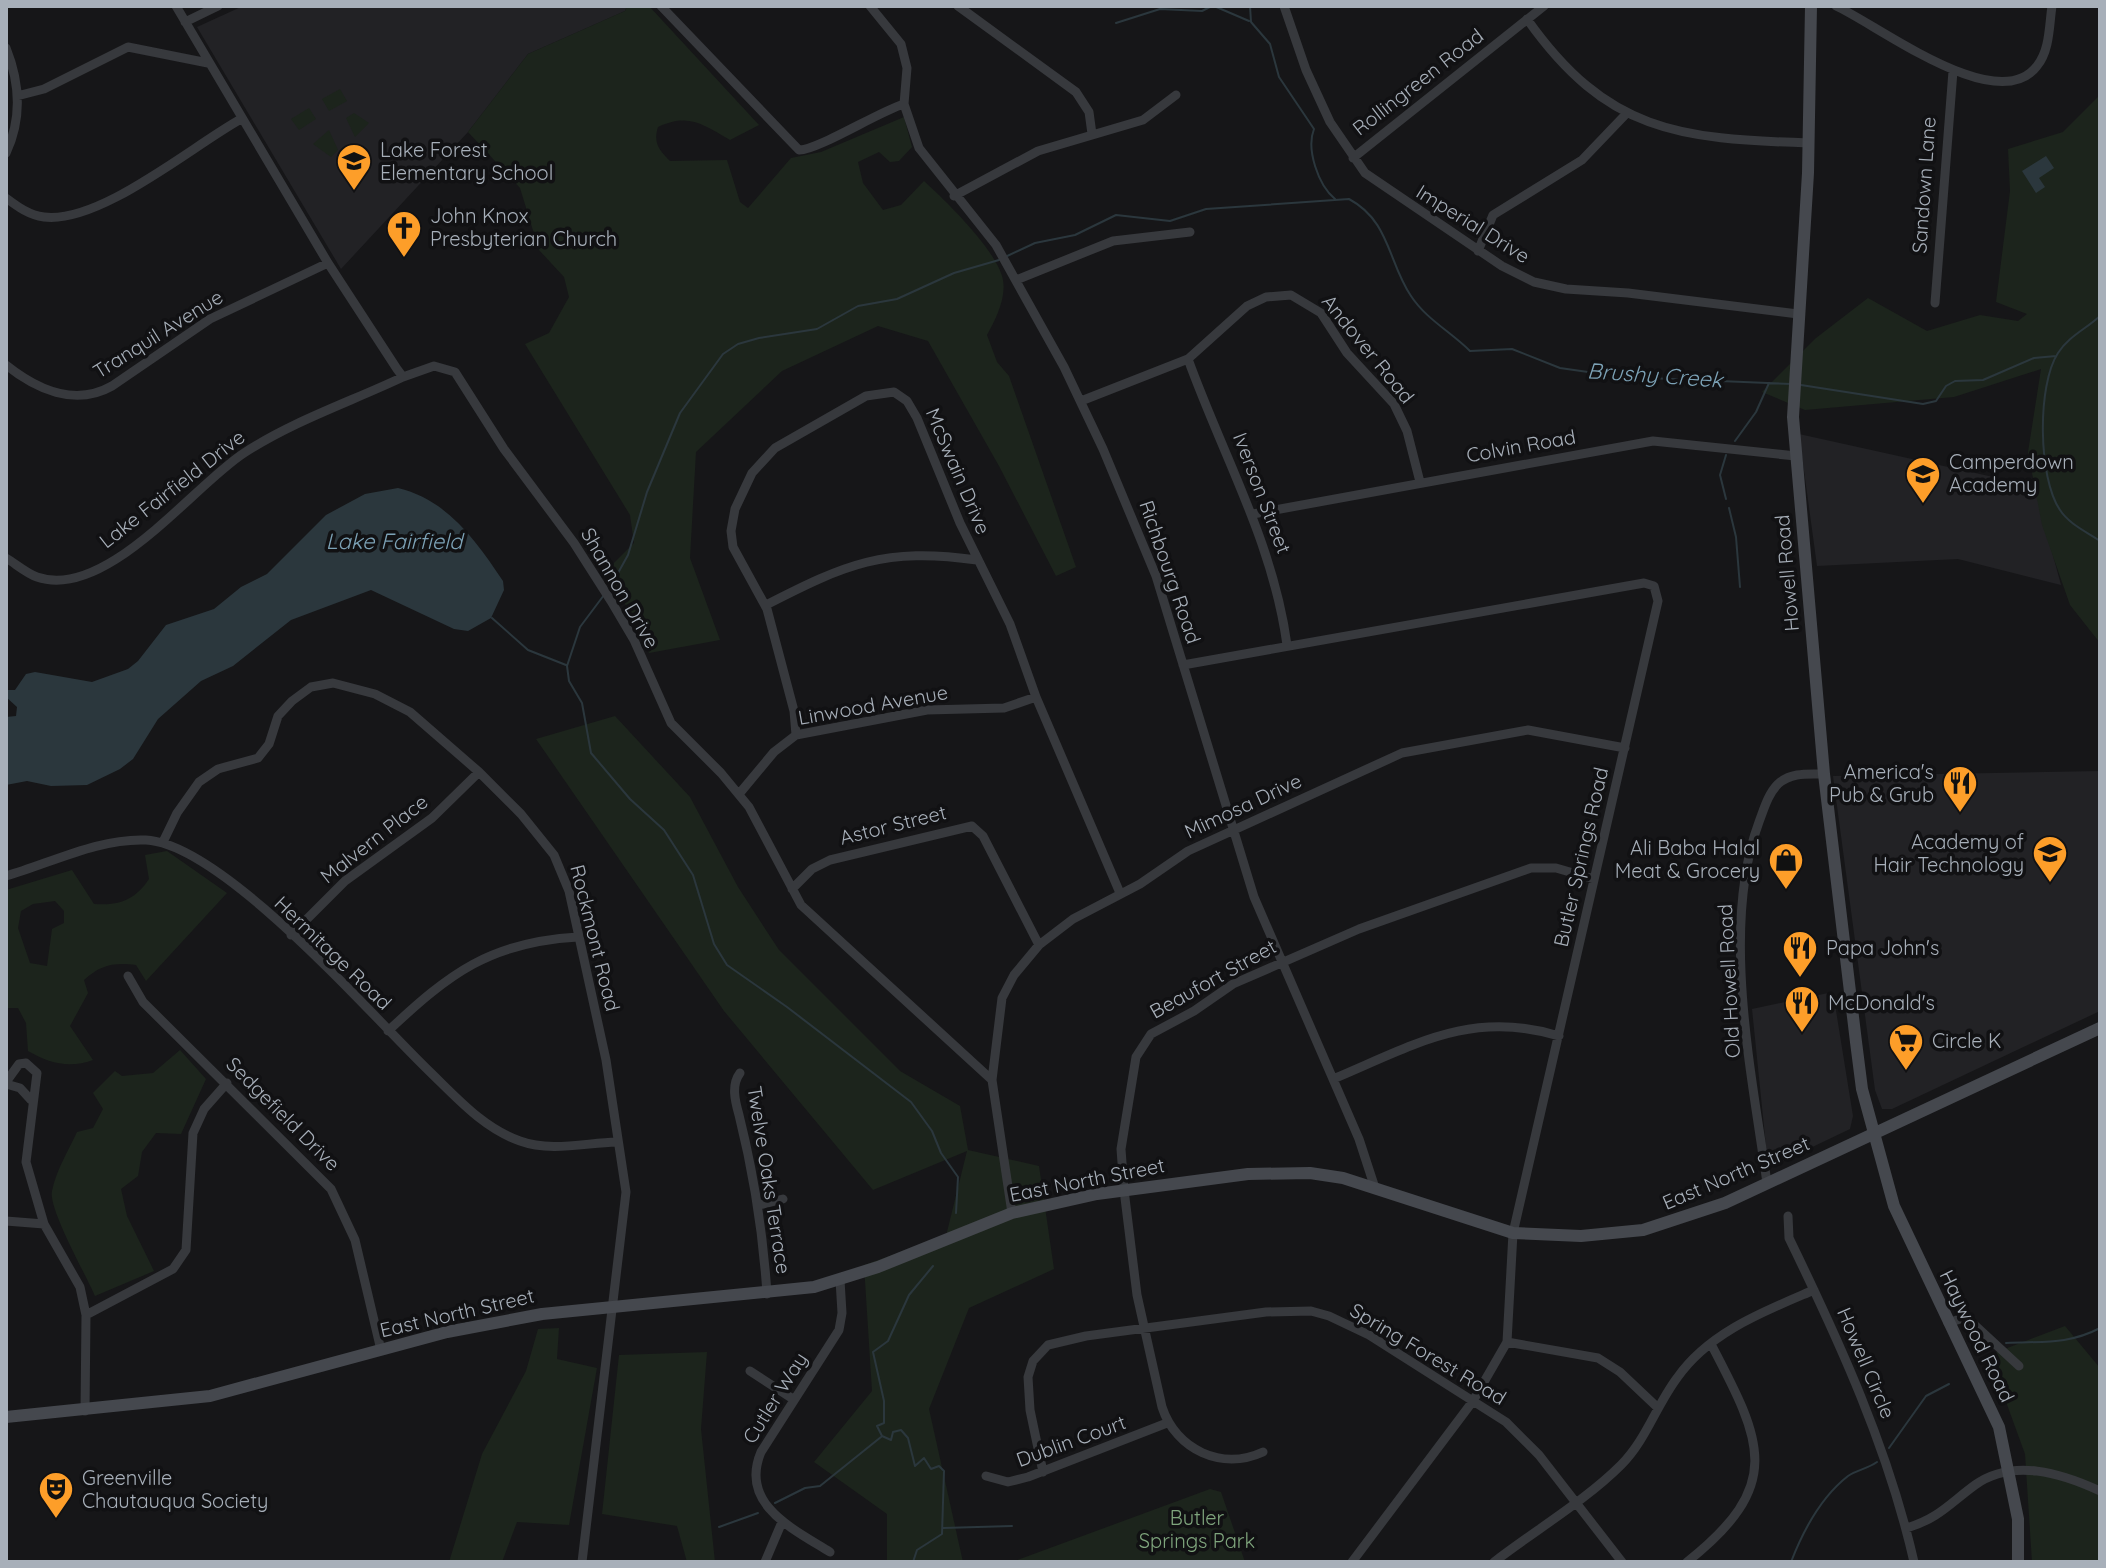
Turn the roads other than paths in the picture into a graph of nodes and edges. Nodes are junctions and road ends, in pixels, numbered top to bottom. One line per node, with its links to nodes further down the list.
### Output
1 (176, 6): 12 (street)
2 (218, 6): 12 (street)
3 (661, 6): 18 (street)
4 (870, 6): 18 (street, Richbourg Road)
5 (958, 6): 21 (street)
6 (1544, 6): 11 (street, Rollingreen Road)
7 (1811, 6): 22 (main road, Howell Road)
8 (1836, 6): 15 (street)
9 (2052, 6): 15 (street)
10 (1288, 7): 24 (street, Imperial Drive)
11 (1527, 19): 19 (street); 24 (street, Rollingreen Road)
12 (185, 22): 14 (street)
13 (6, 48): 17 (street)
14 (208, 63): 17 (street); 20 (street)
15 (1953, 71): 31 (street, Sandown Lane)
16 (1176, 95): 21 (street)
17 (17, 96): 23 (street)
18 (904, 104): 25 (street, Richbourg Road)
19 (1626, 114): 22 (street); 28 (street)
20 (241, 119): 26 (street); 29 (street)
21 (1092, 134): 25 (street)
22 (1809, 143): 32 (main road, Howell Road)
23 (6, 153)
24 (1353, 158): 28 (street, Imperial Drive)
25 (954, 196): 30 (street, Richbourg Road)
26 (6, 198)
27 (1190, 232): 30 (street)
28 (1478, 251): 32 (street, Imperial Drive)
29 (328, 263): 34 (street, Tranquil Avenue); 35 (street)
30 (1016, 280): 36 (street, Richbourg Road)
31 (1935, 303)
32 (1798, 314): 37 (main road, Howell Road)
33 (1188, 359): 36 (street, Andover Road); 38 (street, Andover Road); 39 (street, Iverson Street)
34 (6, 365)
35 (403, 377): 40 (street, Lake Fairfield Drive); 50 (street, Shannon Drive)
36 (1081, 401): 44 (street, Richbourg Road)
37 (1796, 456): 38 (street, Colvin Road); 49 (main road, Howell Road)
38 (1420, 482): 39 (street, Colvin Road)
39 (1253, 514): 43 (street, Iverson Street)
40 (6, 558)
41 (977, 560): 42 (street); 42 (street, McSwain Drive); 45 (street, McSwain Drive)
42 (766, 605): 46 (street, McSwain Drive)
43 (1287, 645): 44 (street, Butler Springs Road); 47 (street, Butler Springs Road)
44 (1183, 665): 51 (street, Richbourg Road)
45 (1036, 697): 46 (street, Linwood Avenue); 56 (street, McSwain Drive)
46 (796, 735): 50 (street, Linwood Avenue)
47 (1625, 748): 51 (street, Mimosa Drive); 54 (street, Butler Springs Road)
48 (479, 772): 52 (street, Rockmont Road); 57 (street, Malvern Place); 58 (street, Rockmont Road)
49 (1824, 774): 71 (main road, Howell Road); 73 (street, Old Howell Road)
50 (739, 794): 55 (street, Shannon Drive)
51 (1232, 830): 56 (street, Mimosa Drive); 60 (street, Richbourg Road)
52 (163, 842): 53 (street, Hermitage Road); 57 (street, Hermitage Road)
53 (6, 876)
54 (1594, 879): 60 (street, Beaufort Street); 64 (street, Butler Springs Road)
55 (792, 889): 59 (street, Astor Street); 67 (street, Shannon Drive)
56 (1120, 893): 59 (street, Mimosa Drive)
57 (291, 935): 63 (street, Hermitage Road)
58 (578, 937): 63 (street); 72 (street, Rockmont Road)
59 (1039, 945): 67 (street, Mimosa Drive)
60 (1280, 961): 66 (street, Richbourg Road); 75 (street, Beaufort Street)
61 (128, 976): 69 (street, Sedgefield Drive)
62 (2100, 1028): 71 (main road, East North Street)
63 (388, 1031): 72 (street, Hermitage Road)
64 (1559, 1036): 66 (street); 82 (street, Butler Springs Road)
65 (740, 1073): 77 (street, Twelve Oaks Terrace)
66 (1333, 1079): 74 (street, Richbourg Road)
67 (992, 1080): 78 (street)
68 (6, 1083): 70 (street); 70 (street)
69 (227, 1083): 87 (street); 92 (street, Sedgefield Drive)
70 (31, 1100): 81 (street)
71 (1873, 1134): 73 (main road, East North Street); 88 (main road, Haywood Road)
72 (616, 1142): 86 (street, Rockmont Road)
73 (1767, 1183): 82 (main road, East North Street)
74 (1375, 1188): 75 (main road, East North Street); 82 (main road, East North Street)
75 (1124, 1190): 78 (main road, East North Street); 89 (street, Beaufort Street)
76 (783, 1199): 77 (street)
77 (759, 1205): 85 (street, Twelve Oaks Terrace)
78 (1012, 1213): 83 (main road, East North Street)
79 (1788, 1216): 84 (street, Howell Circle)
80 (6, 1221): 81 (street)
81 (44, 1224): 87 (street)
82 (1513, 1233): 90 (street, Butler Springs Road)
83 (840, 1280): 85 (main road, East North Street); 95 (street, Cutler Way)
84 (1814, 1290): 91 (street); 108 (street, Howell Circle)
85 (767, 1294): 86 (main road, East North Street)
86 (615, 1305): 92 (main road, East North Street); 111 (street, Rockmont Road)
87 (86, 1315): 98 (street)
88 (1948, 1323): 93 (street); 102 (main road, Haywood Road)
89 (1144, 1329): 96 (street, Spring Forest Road); 100 (street, Beaufort Street); 103 (street, Spring Forest Road)
90 (1507, 1342): 96 (street, Butler Springs Road); 97 (street)
91 (1711, 1344): 97 (street); 116 (street)
92 (381, 1350): 98 (main road, East North Street)
93 (2019, 1366)
94 (750, 1371): 95 (street)
95 (793, 1399): 107 (street, Cutler Way)
96 (1473, 1401): 106 (street, Spring Forest Road); 113 (street, Butler Springs Road)
97 (1657, 1407): 106 (street)
98 (85, 1411): 99 (main road, East North Street)
99 (6, 1417)
100 (1167, 1423): 101 (street); 103 (street, Dublin Court)
101 (1263, 1452)
102 (2010, 1470): 105 (street); 108 (street); 118 (main road, Haywood Road)
103 (1043, 1472): 104 (street, Dublin Court)
104 (986, 1476)
105 (2100, 1491)
106 (1574, 1501): 114 (street); 115 (street, Spring Forest Road)
107 (782, 1522): 109 (street, Cutler Way); 112 (street)
108 (1907, 1528): 110 (street, Howell Circle)
109 (830, 1552)
110 (1914, 1561): 117 (street)
111 (582, 1562)
112 (765, 1562)
113 (1352, 1562)
114 (1494, 1562)
115 (1622, 1562)
116 (1687, 1562)
117 (1902, 1562)
118 (2018, 1562)

